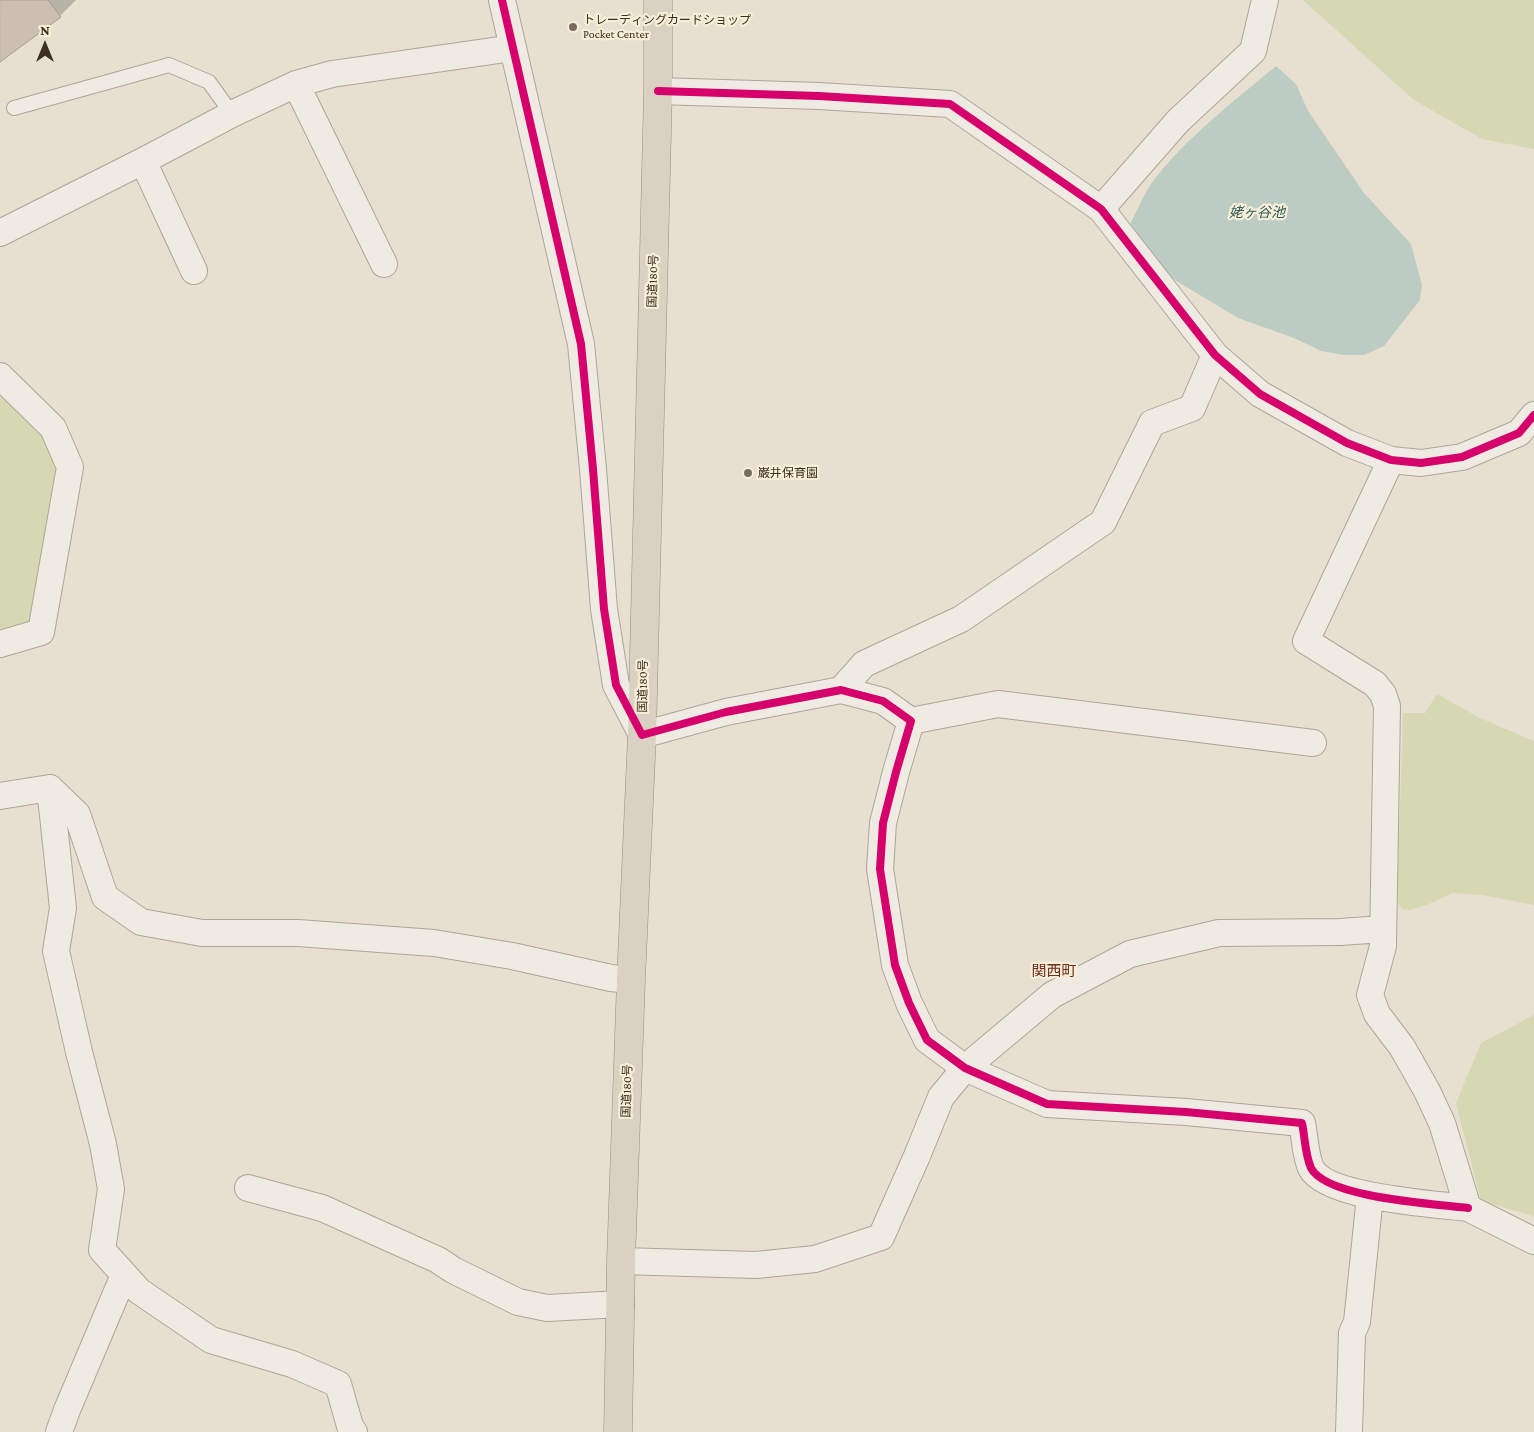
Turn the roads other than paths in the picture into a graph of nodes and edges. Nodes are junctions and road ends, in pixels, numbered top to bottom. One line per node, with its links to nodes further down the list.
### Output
1 (502, 0): 4 (street)
2 (658, 0): 6 (highway, 国道180号)
3 (1265, 0): 10 (street)
4 (513, 48): 5 (street); 21 (street)
5 (296, 84): 8 (street); 12 (street)
6 (658, 91): 10 (street); 21 (highway, 国道180号)
7 (14, 108): 8 (lane)
8 (232, 114): 9 (street)
9 (143, 162): 11 (street); 13 (street)
10 (1101, 209): 14 (street)
11 (0, 233)
12 (384, 264)
13 (194, 272)
14 (1215, 355): 17 (street); 19 (street)
15 (0, 376): 18 (street)
16 (1534, 415): 17 (street)
17 (1391, 460): 25 (street)
18 (0, 644)
19 (841, 690): 20 (street); 21 (street)
20 (911, 721): 22 (street); 27 (street)
21 (642, 735): 26 (highway, 国道180号)
22 (1313, 742)
23 (50, 788): 24 (street); 26 (street); 33 (street)
24 (0, 796)
25 (1383, 929): 27 (street); 30 (street)
26 (631, 980): 32 (highway, 国道180号)
27 (965, 1068): 29 (street); 32 (street)
28 (248, 1188): 34 (street)
29 (1370, 1196): 30 (street); 38 (street)
30 (1468, 1208): 31 (street)
31 (1534, 1241)
32 (622, 1261): 34 (highway, 国道180号)
33 (124, 1275): 35 (street); 36 (street)
34 (621, 1304): 37 (highway, 国道180号)
35 (59, 1432)
36 (354, 1432)
37 (618, 1432)
38 (1349, 1432)

